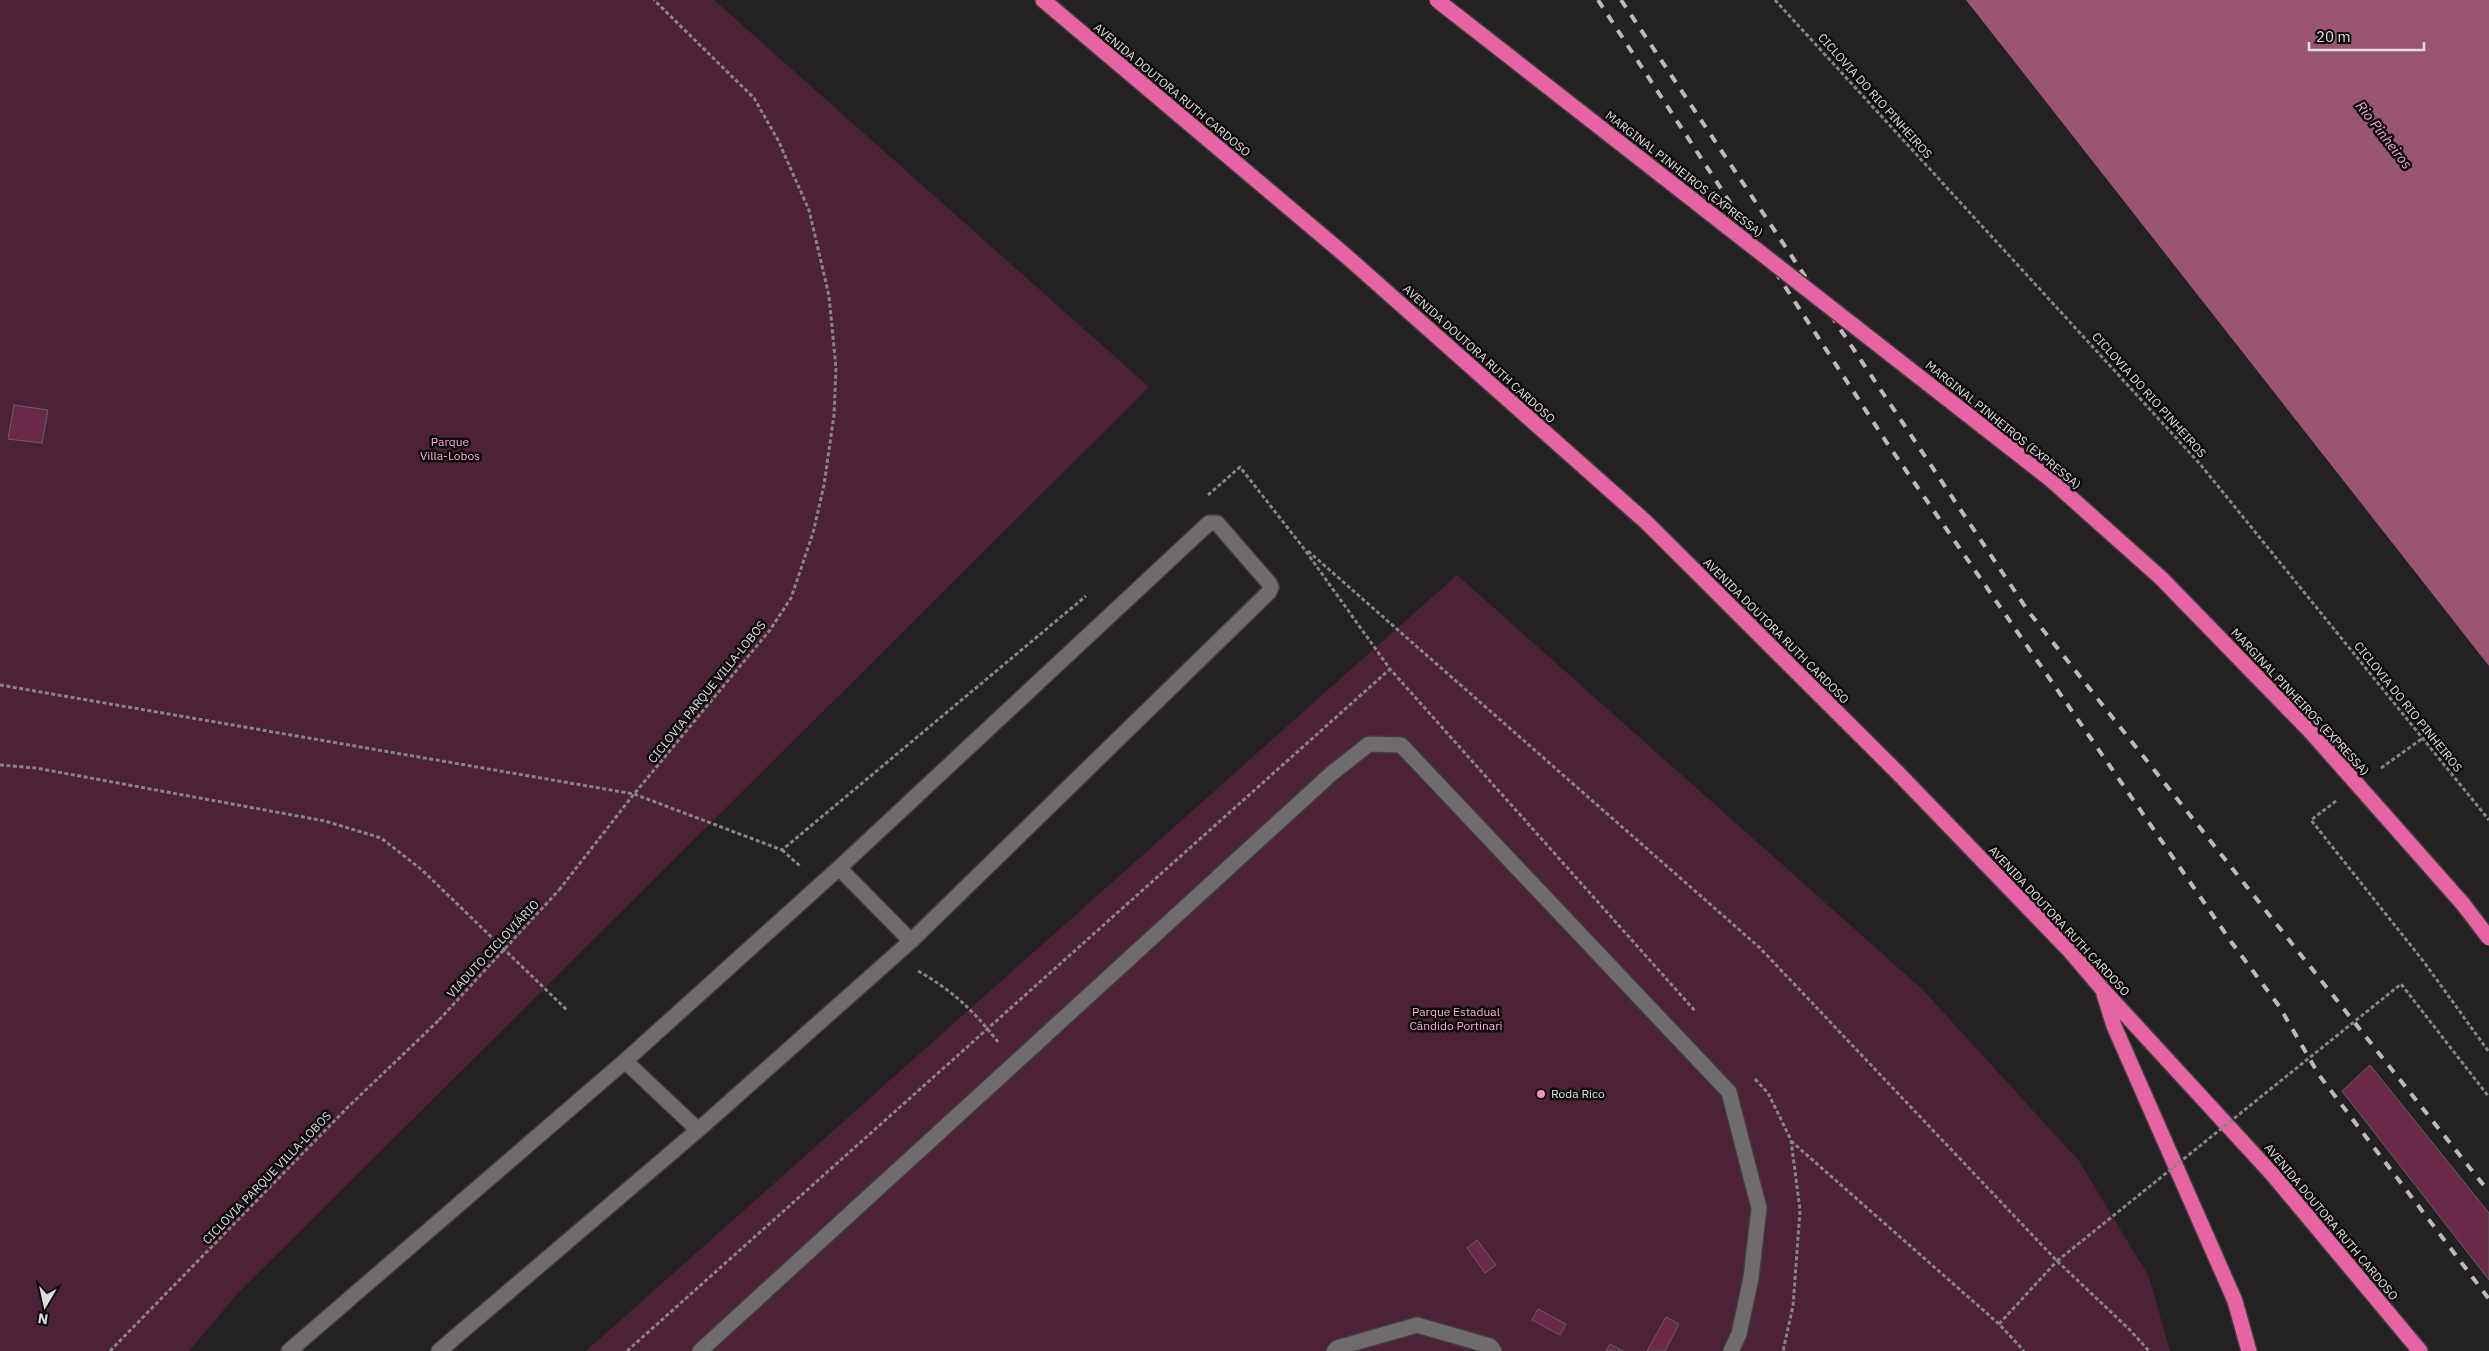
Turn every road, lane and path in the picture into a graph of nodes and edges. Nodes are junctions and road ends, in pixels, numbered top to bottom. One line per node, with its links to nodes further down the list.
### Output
1 (654, 0): 12 (path, CICLOVIA PARQUE VILLA-LOBOS)
2 (1043, 0): 20 (highway, AVENIDA DOUTORA RUTH CARDOSO)
3 (1437, 0): 17 (highway, MARGINAL PINHEIROS (EXPRESSA), bridge)
4 (1775, 0): 9 (path, CICLOVIA DO RIO PINHEIROS)
5 (1202, 499): 6 (path)
6 (1302, 546): 23 (path); 30 (path)
7 (1088, 595): 12 (path)
8 (0, 685): 12 (path)
9 (2423, 738): 11 (path); 14 (path, CICLOVIA DO RIO PINHEIROS)
10 (0, 764): 21 (path)
11 (2375, 773)
12 (634, 794): 16 (path, CICLOVIA PARQUE VILLA-LOBOS)
13 (2343, 796): 24 (path)
14 (2489, 820)
15 (839, 868): 18 (lane); 18 (lane); 25 (lane)
16 (559, 890): 22 (path, VIADUTO CICLOVIÁRIO, bridge)
17 (2489, 938)
18 (911, 941): 28 (lane)
19 (944, 985): 23 (path)
20 (2103, 990): 42 (highway); 43 (highway, AVENIDA DOUTORA RUTH CARDOSO)
21 (568, 1012)
22 (439, 1020): 32 (path, CICLOVIA PARQUE VILLA-LOBOS)
23 (988, 1029): 26 (path); 35 (path)
24 (2489, 1052)
25 (625, 1061): 28 (lane); 33 (lane)
26 (1016, 1064): 36 (lane); 39 (lane)
27 (2489, 1097): 30 (path, bridge)
28 (698, 1130): 34 (lane)
29 (1791, 1140): 31 (path)
30 (2057, 1261): 31 (path); 41 (path)
31 (1999, 1324): 40 (path)
32 (110, 1351)
33 (289, 1351)
34 (439, 1351)
35 (627, 1351)
36 (700, 1351)
37 (1334, 1351): 38 (lane)
38 (1494, 1351)
39 (1731, 1351)
40 (2024, 1351)
41 (2149, 1351)
42 (2249, 1351)
43 (2420, 1351)

